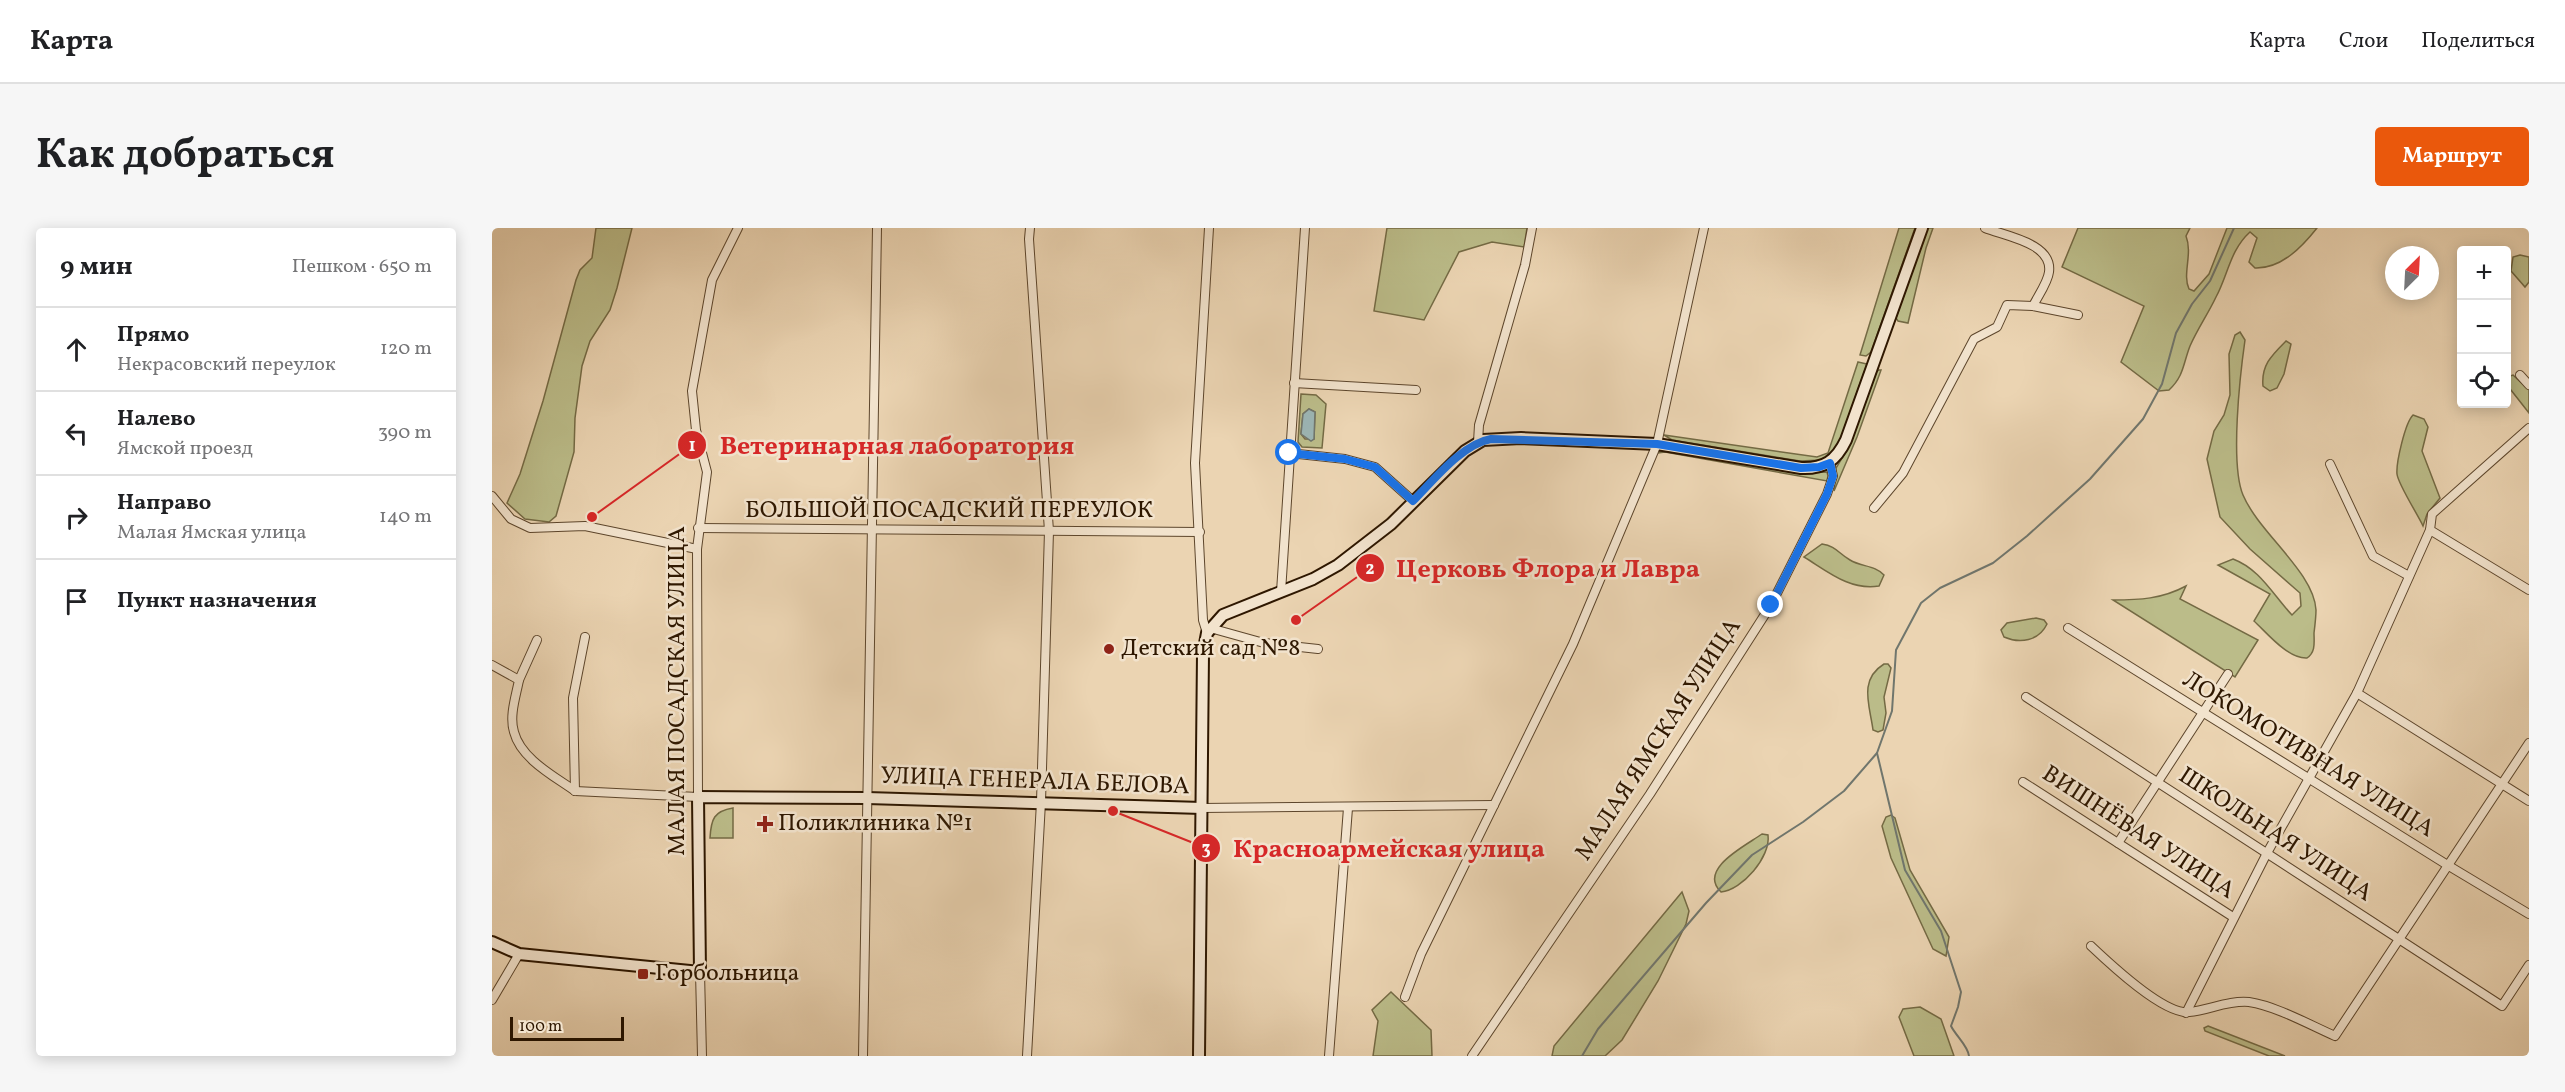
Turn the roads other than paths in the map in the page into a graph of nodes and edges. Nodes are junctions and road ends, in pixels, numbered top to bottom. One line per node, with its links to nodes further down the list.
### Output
1 (738, 228): 25 (street, МАЛАЯ ПОСАДСКАЯ УЛИЦА)
2 (877, 228): 26 (street)
3 (1030, 228): 28 (street)
4 (1209, 228): 29 (street)
5 (1305, 228): 13 (street)
6 (1532, 228): 17 (street)
7 (1704, 228): 18 (street)
8 (1922, 228): 20 (main road)
9 (1985, 228): 10 (street)
10 (2033, 306): 11 (street); 24 (street)
11 (2078, 315)
12 (2520, 375): 14 (street)
13 (1294, 383): 15 (street); 19 (street)
14 (2529, 385)
15 (1416, 390)
16 (2529, 428): 27 (street)
17 (1478, 442): 18 (main road); 23 (main road)
18 (1657, 444): 20 (main road); 55 (street)
19 (1289, 453): 23 (street); 33 (street)
20 (1830, 463): 77 (street, МАЛАЯ ЯМСКАЯ УЛИЦА)
21 (2330, 464): 31 (street)
22 (492, 496): 30 (street)
23 (1413, 501): 33 (main road)
24 (1875, 508)
25 (698, 528): 26 (street, БОЛЬШОЙ ПОСАДСКИЙ ПЕРЕУЛОК); 30 (street, МАЛАЯ ПОСАДСКАЯ УЛИЦА)
26 (872, 530): 28 (street, БОЛЬШОЙ ПОСАДСКИЙ ПЕРЕУЛОК); 52 (street)
27 (2430, 530): 31 (street); 32 (street)
28 (1048, 531): 29 (street, БОЛЬШОЙ ПОСАДСКИЙ ПЕРЕУЛОК); 54 (street)
29 (1200, 532): 35 (street)
30 (697, 549): 51 (street, МАЛАЯ ПОСАДСКАЯ УЛИЦА)
31 (2409, 576): 42 (street)
32 (2529, 590)
33 (1281, 592): 35 (main road)
34 (2068, 628): 44 (street, ЛОКОМОТИВНАЯ УЛИЦА)
35 (1209, 631): 38 (street); 56 (main road)
36 (585, 637): 50 (street)
37 (537, 640): 41 (street)
38 (1318, 649)
39 (492, 665): 41 (street)
40 (2228, 674): 44 (street)
41 (519, 680): 50 (street)
42 (2357, 693): 46 (street); 49 (street)
43 (2026, 697): 48 (street, ШКОЛЬНАЯ УЛИЦА)
44 (2203, 712): 46 (street, ЛОКОМОТИВНАЯ УЛИЦА); 48 (street)
45 (2529, 743): 49 (street)
46 (2308, 777): 59 (street); 60 (street, ЛОКОМОТИВНАЯ УЛИЦА)
47 (2022, 782): 58 (street, ВИШНЁВАЯ УЛИЦА)
48 (2158, 783): 58 (street); 59 (street, ШКОЛЬНАЯ УЛИЦА)
49 (2502, 784): 53 (street); 60 (street)
50 (575, 791): 51 (street, УЛИЦА ГЕНЕРАЛА БЕЛОВА)
51 (698, 797): 52 (main road, УЛИЦА ГЕНЕРАЛА БЕЛОВА); 68 (main road, МАЛАЯ ПОСАДСКАЯ УЛИЦА)
52 (867, 798): 54 (main road, УЛИЦА ГЕНЕРАЛА БЕЛОВА); 73 (street)
53 (2529, 801)
54 (1041, 802): 56 (main road, УЛИЦА ГЕНЕРАЛА БЕЛОВА); 74 (street)
55 (1494, 805): 57 (street, УЛИЦА ГЕНЕРАЛА БЕЛОВА); 69 (street)
56 (1202, 808): 57 (street, УЛИЦА ГЕНЕРАЛА БЕЛОВА); 75 (main road)
57 (1348, 808): 76 (street)
58 (2118, 843): 62 (street, ВИШНЁВАЯ УЛИЦА)
59 (2266, 853): 62 (street); 63 (street, ШКОЛЬНАЯ УЛИЦА)
60 (2449, 866): 61 (street, ЛОКОМОТИВНАЯ УЛИЦА); 63 (street)
61 (2529, 914)
62 (2233, 917): 71 (street)
63 (2398, 938): 67 (street, ШКОЛЬНАЯ УЛИЦА); 71 (street)
64 (492, 942): 66 (main road)
65 (2091, 946): 71 (street)
66 (519, 954): 68 (main road); 70 (street)
67 (2529, 965)
68 (700, 972): 72 (street, МАЛАЯ ПОСАДСКАЯ УЛИЦА)
69 (1405, 997)
70 (492, 1000)
71 (2186, 1013)
72 (702, 1056)
73 (863, 1056)
74 (1027, 1056)
75 (1199, 1056)
76 (1329, 1056)
77 (1472, 1056)

